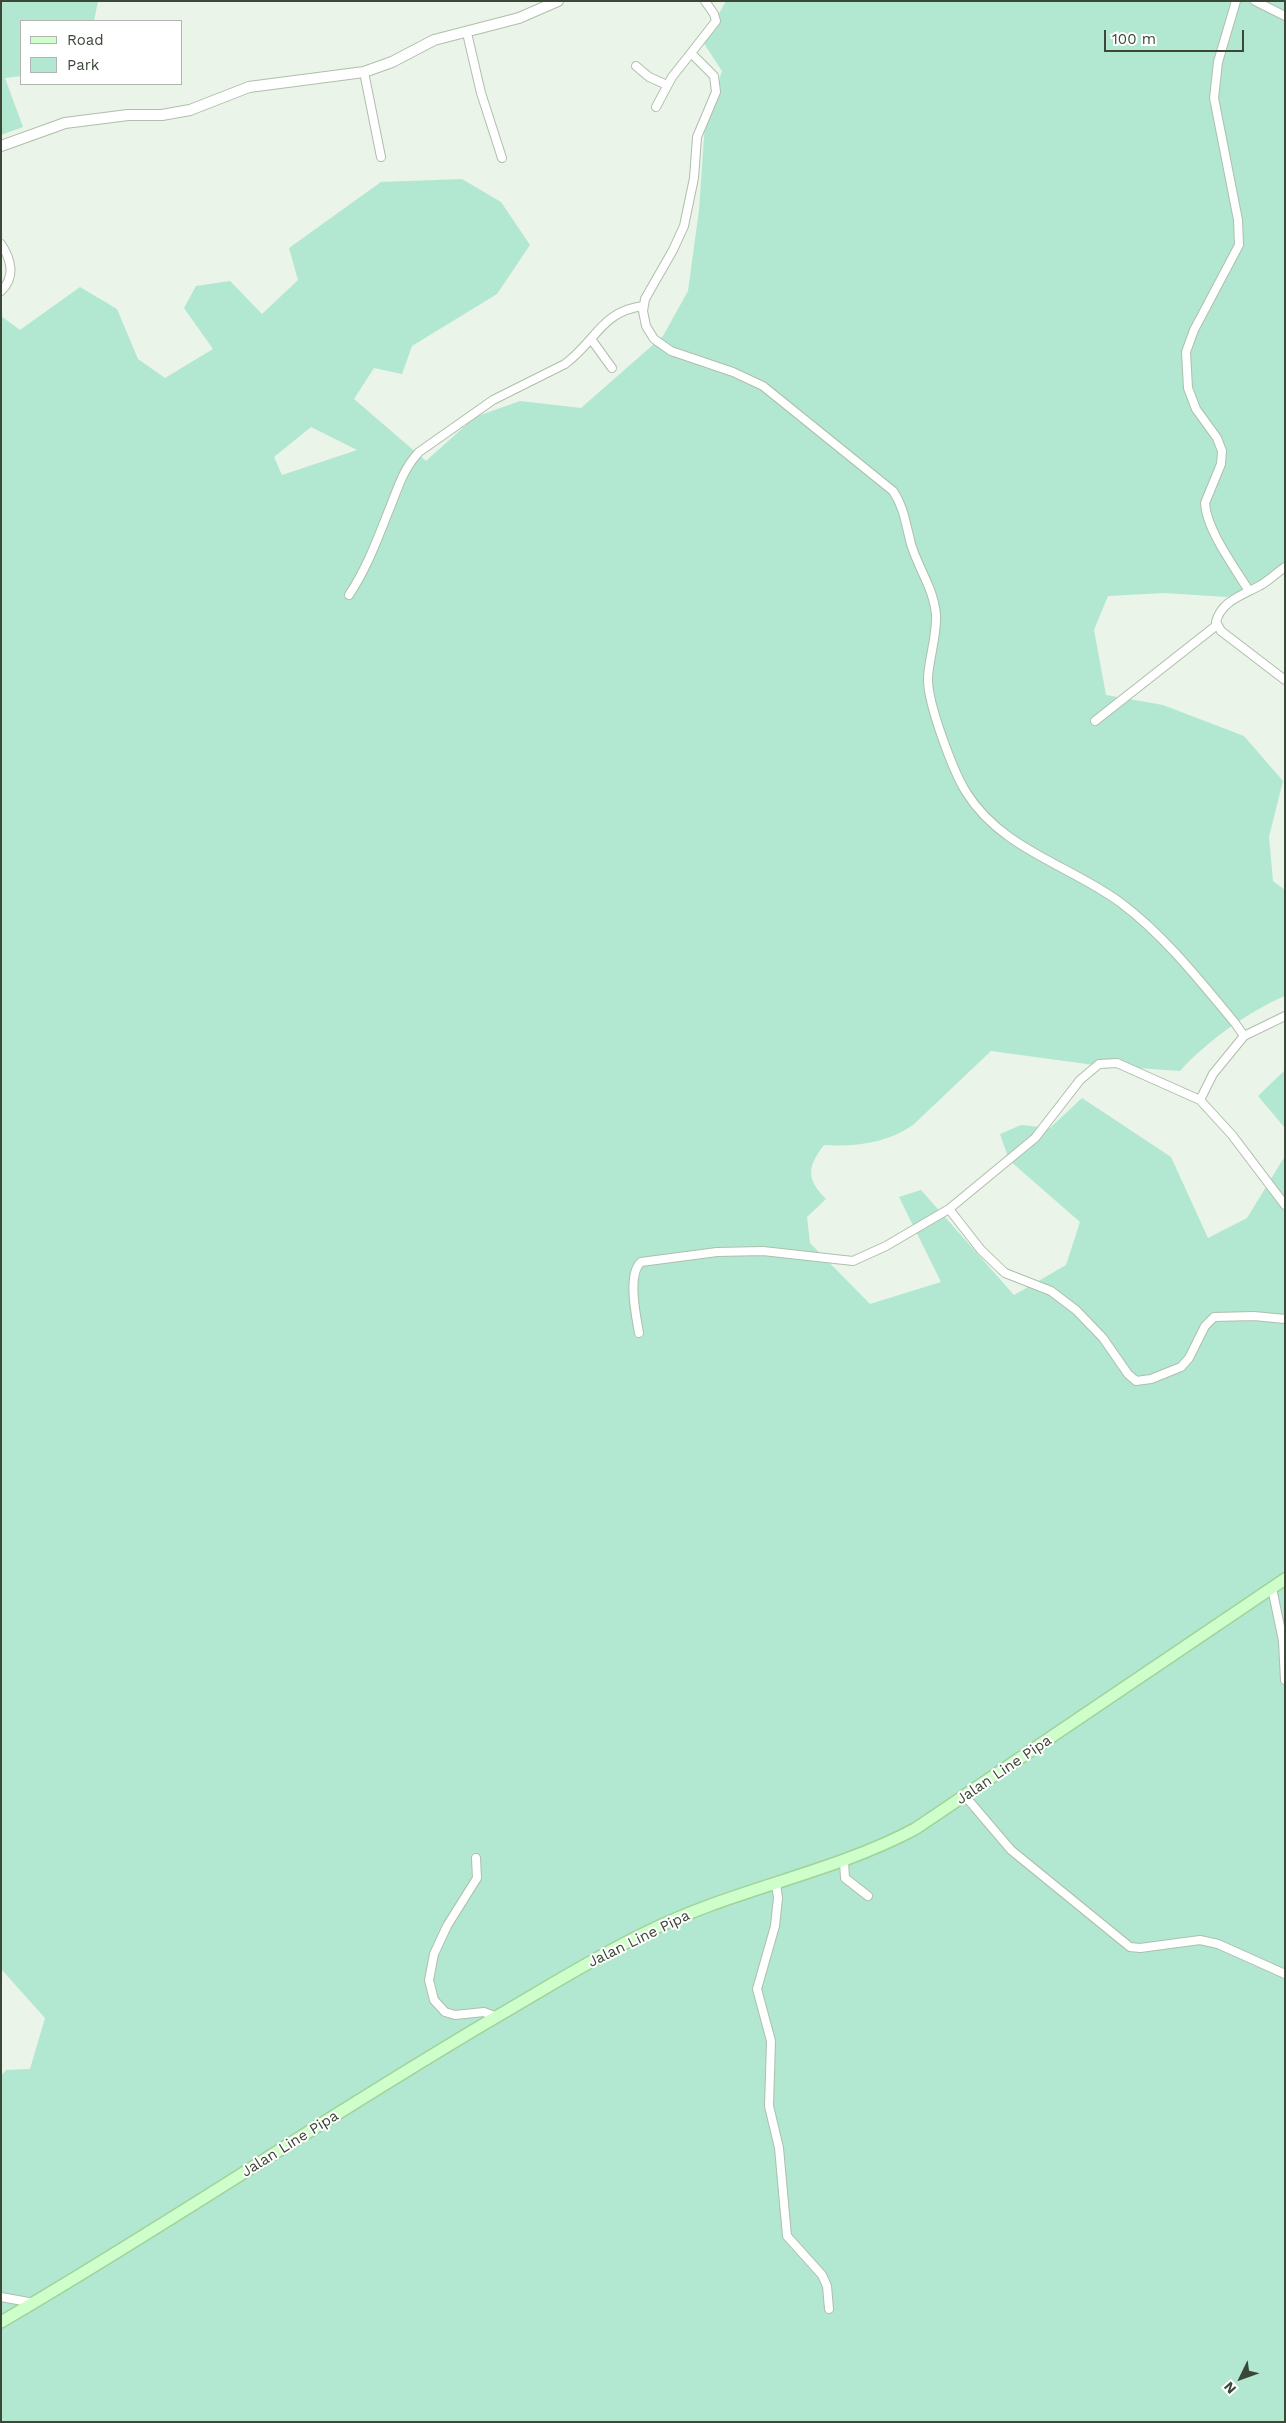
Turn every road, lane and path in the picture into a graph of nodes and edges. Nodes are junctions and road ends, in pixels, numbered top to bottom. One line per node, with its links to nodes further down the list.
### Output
1 (558, 1): 6 (street)
2 (705, 1): 7 (street)
3 (1236, 1): 21 (street)
4 (1255, 1): 5 (street)
5 (1285, 16)
6 (467, 33): 9 (street); 14 (street)
7 (691, 53): 10 (street); 17 (street)
8 (636, 66): 10 (street)
9 (364, 72): 12 (street); 13 (street)
10 (667, 85): 11 (street)
11 (656, 106)
12 (1, 146)
13 (381, 157)
14 (502, 158)
15 (1, 244): 16 (street)
16 (1, 291)
17 (643, 306): 18 (street); 27 (street)
18 (590, 340): 19 (street); 22 (street)
19 (612, 368)
20 (1285, 567): 21 (street)
21 (1249, 591): 23 (street)
22 (348, 595)
23 (1217, 625): 24 (street); 25 (street)
24 (1285, 680)
25 (1094, 721)
26 (1285, 1016): 27 (street)
27 (1244, 1036): 28 (street)
28 (1200, 1100): 29 (street); 30 (street)
29 (1285, 1205)
30 (949, 1209): 31 (street); 32 (street)
31 (1285, 1319)
32 (639, 1333)
33 (1285, 1579): 34 (main road, Jalan Line Pipa)
34 (1272, 1588): 35 (street); 36 (main road, Jalan Line Pipa)
35 (1285, 1680)
36 (965, 1796): 38 (main road, Jalan Line Pipa); 41 (street)
37 (476, 1858): 42 (street)
38 (844, 1861): 39 (main road, Jalan Line Pipa); 40 (street)
39 (776, 1884): 42 (main road, Jalan Line Pipa); 45 (street)
40 (868, 1896)
41 (1285, 1974)
42 (498, 2017): 44 (main road, Jalan Line Pipa)
43 (1, 2298): 44 (street)
44 (34, 2303): 46 (main road, Jalan Line Pipa)
45 (830, 2309)
46 (1, 2322)

